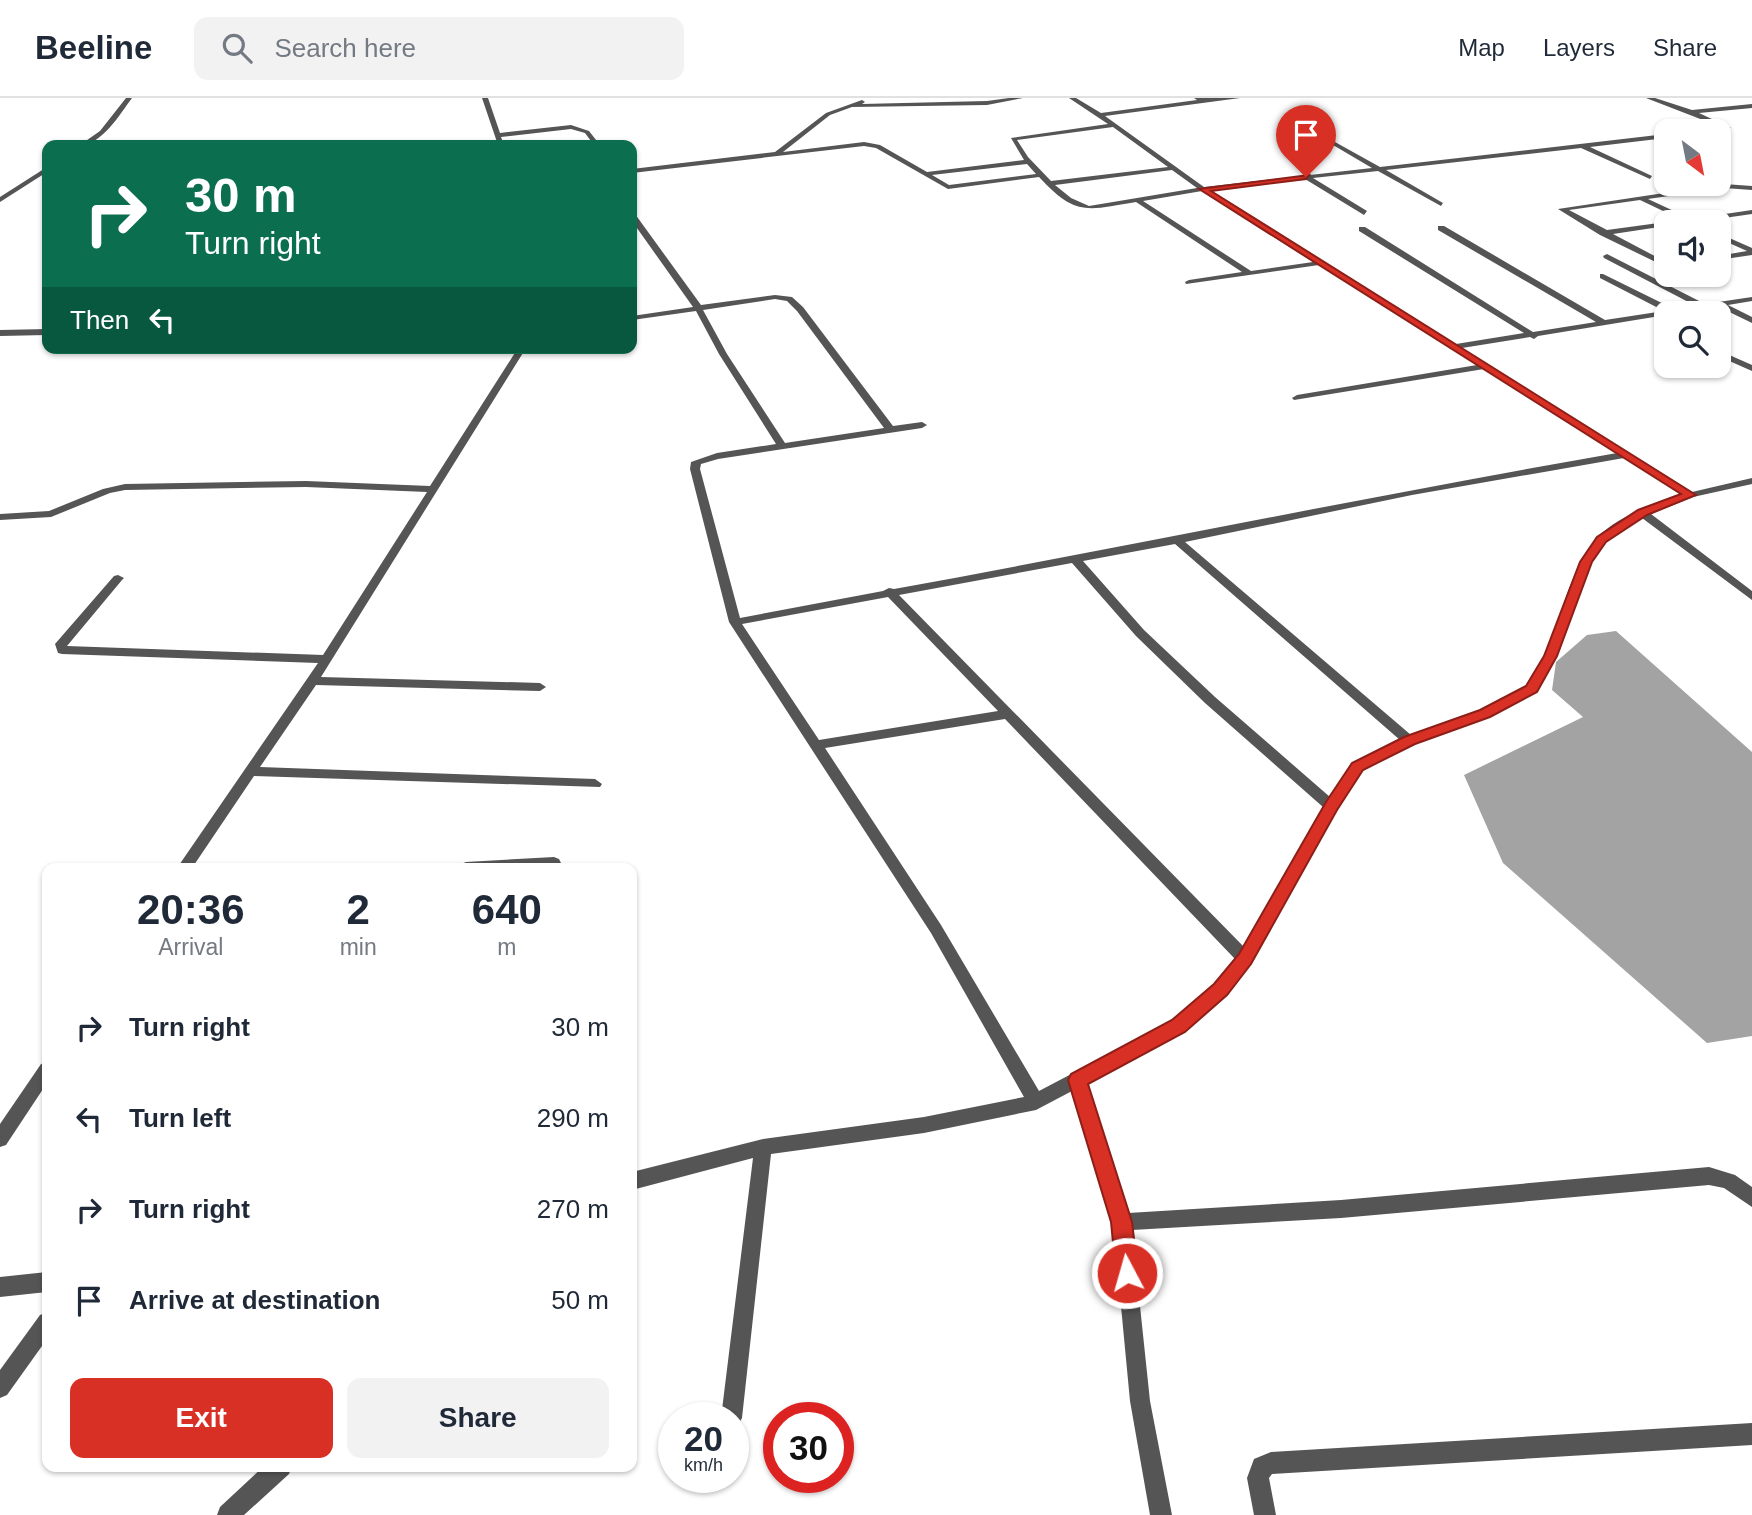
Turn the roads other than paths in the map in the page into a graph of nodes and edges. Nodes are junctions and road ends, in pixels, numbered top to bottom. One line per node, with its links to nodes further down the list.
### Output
1 (129, 98): 19 (street)
2 (485, 98): 17 (street)
3 (868, 98): 10 (street)
4 (1020, 98): 10 (street)
5 (1072, 98): 14 (street)
6 (1237, 98): 9 (street)
7 (1649, 98): 13 (street)
8 (1714, 98): 12 (street)
9 (1200, 99): 14 (street)
10 (854, 106): 24 (street)
11 (1752, 106): 12 (street)
12 (1739, 108): 13 (street)
13 (1692, 112): 15 (street)
14 (1100, 115): 16 (street)
15 (1708, 119)
16 (1113, 125): 25 (street); 26 (street)
17 (498, 135): 20 (street); 21 (street)
18 (1654, 137): 23 (street)
19 (90, 140)
20 (500, 140)
21 (593, 140)
22 (1335, 144): 28 (street)
23 (1581, 146): 28 (street); 33 (street)
24 (777, 153): 27 (street); 30 (street)
25 (1027, 162): 30 (street); 31 (street)
26 (1173, 168): 34 (street); 36 (street)
27 (637, 169)
28 (1377, 169): 32 (street); 40 (street)
29 (42, 172): 38 (street)
30 (925, 174): 31 (street)
31 (1042, 176): 34 (street)
32 (1306, 177): 36 (street); 43 (street)
33 (1650, 177)
34 (1053, 183): 39 (street)
35 (1752, 188): 37 (street)
36 (1203, 189): 39 (street); 55 (street)
37 (1641, 198): 41 (street); 49 (street)
38 (0, 200)
39 (1137, 200): 56 (street)
40 (1441, 204)
41 (1666, 210)
42 (1752, 212): 44 (street)
43 (1364, 213)
44 (1731, 215)
45 (637, 223): 63 (street)
46 (1654, 227): 49 (street)
47 (1441, 228): 70 (street)
48 (1362, 229): 73 (street)
49 (1603, 233): 54 (street)
50 (1731, 242): 51 (street)
51 (1752, 252): 53 (street)
52 (1607, 256): 60 (street)
53 (1731, 256)
54 (1654, 259)
55 (1319, 263): 56 (street); 74 (street)
56 (1249, 273): 58 (street)
57 (1604, 276): 61 (street)
58 (1189, 282)
59 (1752, 299): 62 (street)
60 (1693, 301)
61 (1654, 302)
62 (1731, 302)
63 (698, 308): 66 (street); 81 (street); 82 (street)
64 (1731, 309): 68 (street)
65 (1654, 315): 67 (street)
66 (637, 317)
67 (1644, 317): 69 (street); 70 (street)
68 (1752, 320)
69 (1654, 322)
70 (1606, 324): 73 (street)
71 (42, 332): 72 (street)
72 (0, 333)
73 (1534, 336): 74 (street)
74 (1453, 348): 77 (street)
75 (518, 354): 85 (street)
76 (1731, 358): 78 (street)
77 (1483, 367): 79 (street); 83 (street)
78 (1752, 368)
79 (1297, 398)
80 (922, 425): 81 (street)
81 (891, 430): 82 (street)
82 (782, 446): 94 (street)
83 (1625, 455): 86 (street); 89 (street)
84 (1752, 481): 86 (street)
85 (433, 489): 88 (street); 95 (street)
86 (1690, 495): 87 (street)
87 (1643, 513): 93 (street); 99 (street)
88 (0, 517)
89 (1177, 540): 90 (street); 99 (street)
90 (1074, 558): 92 (street); 103 (street)
91 (118, 578): 95 (street)
92 (889, 591): 94 (street); 98 (street)
93 (1752, 597)
94 (735, 622): 100 (street)
95 (327, 659): 96 (street)
96 (311, 681): 97 (street); 101 (street)
97 (540, 687)
98 (1007, 714): 100 (street); 105 (street)
99 (1409, 741): 103 (street)
100 (817, 745): 108 (street)
101 (250, 771): 102 (street); 104 (street)
102 (595, 784)
103 (1331, 806): 105 (street)
104 (187, 863)
105 (1245, 959): 107 (street)
106 (42, 1076): 109 (street)
107 (1077, 1080): 108 (street); 113 (street)
108 (1036, 1102): 110 (street)
109 (0, 1139)
110 (763, 1147): 111 (street); 118 (street)
111 (637, 1180)
112 (1752, 1198): 113 (street)
113 (1122, 1222): 122 (street)
114 (42, 1283): 115 (street)
115 (0, 1287)
116 (42, 1329): 117 (street)
117 (0, 1388)
118 (733, 1402)
119 (1752, 1434): 123 (street)
120 (275, 1472): 121 (street)
121 (228, 1515)
122 (1161, 1515)
123 (1265, 1515)

